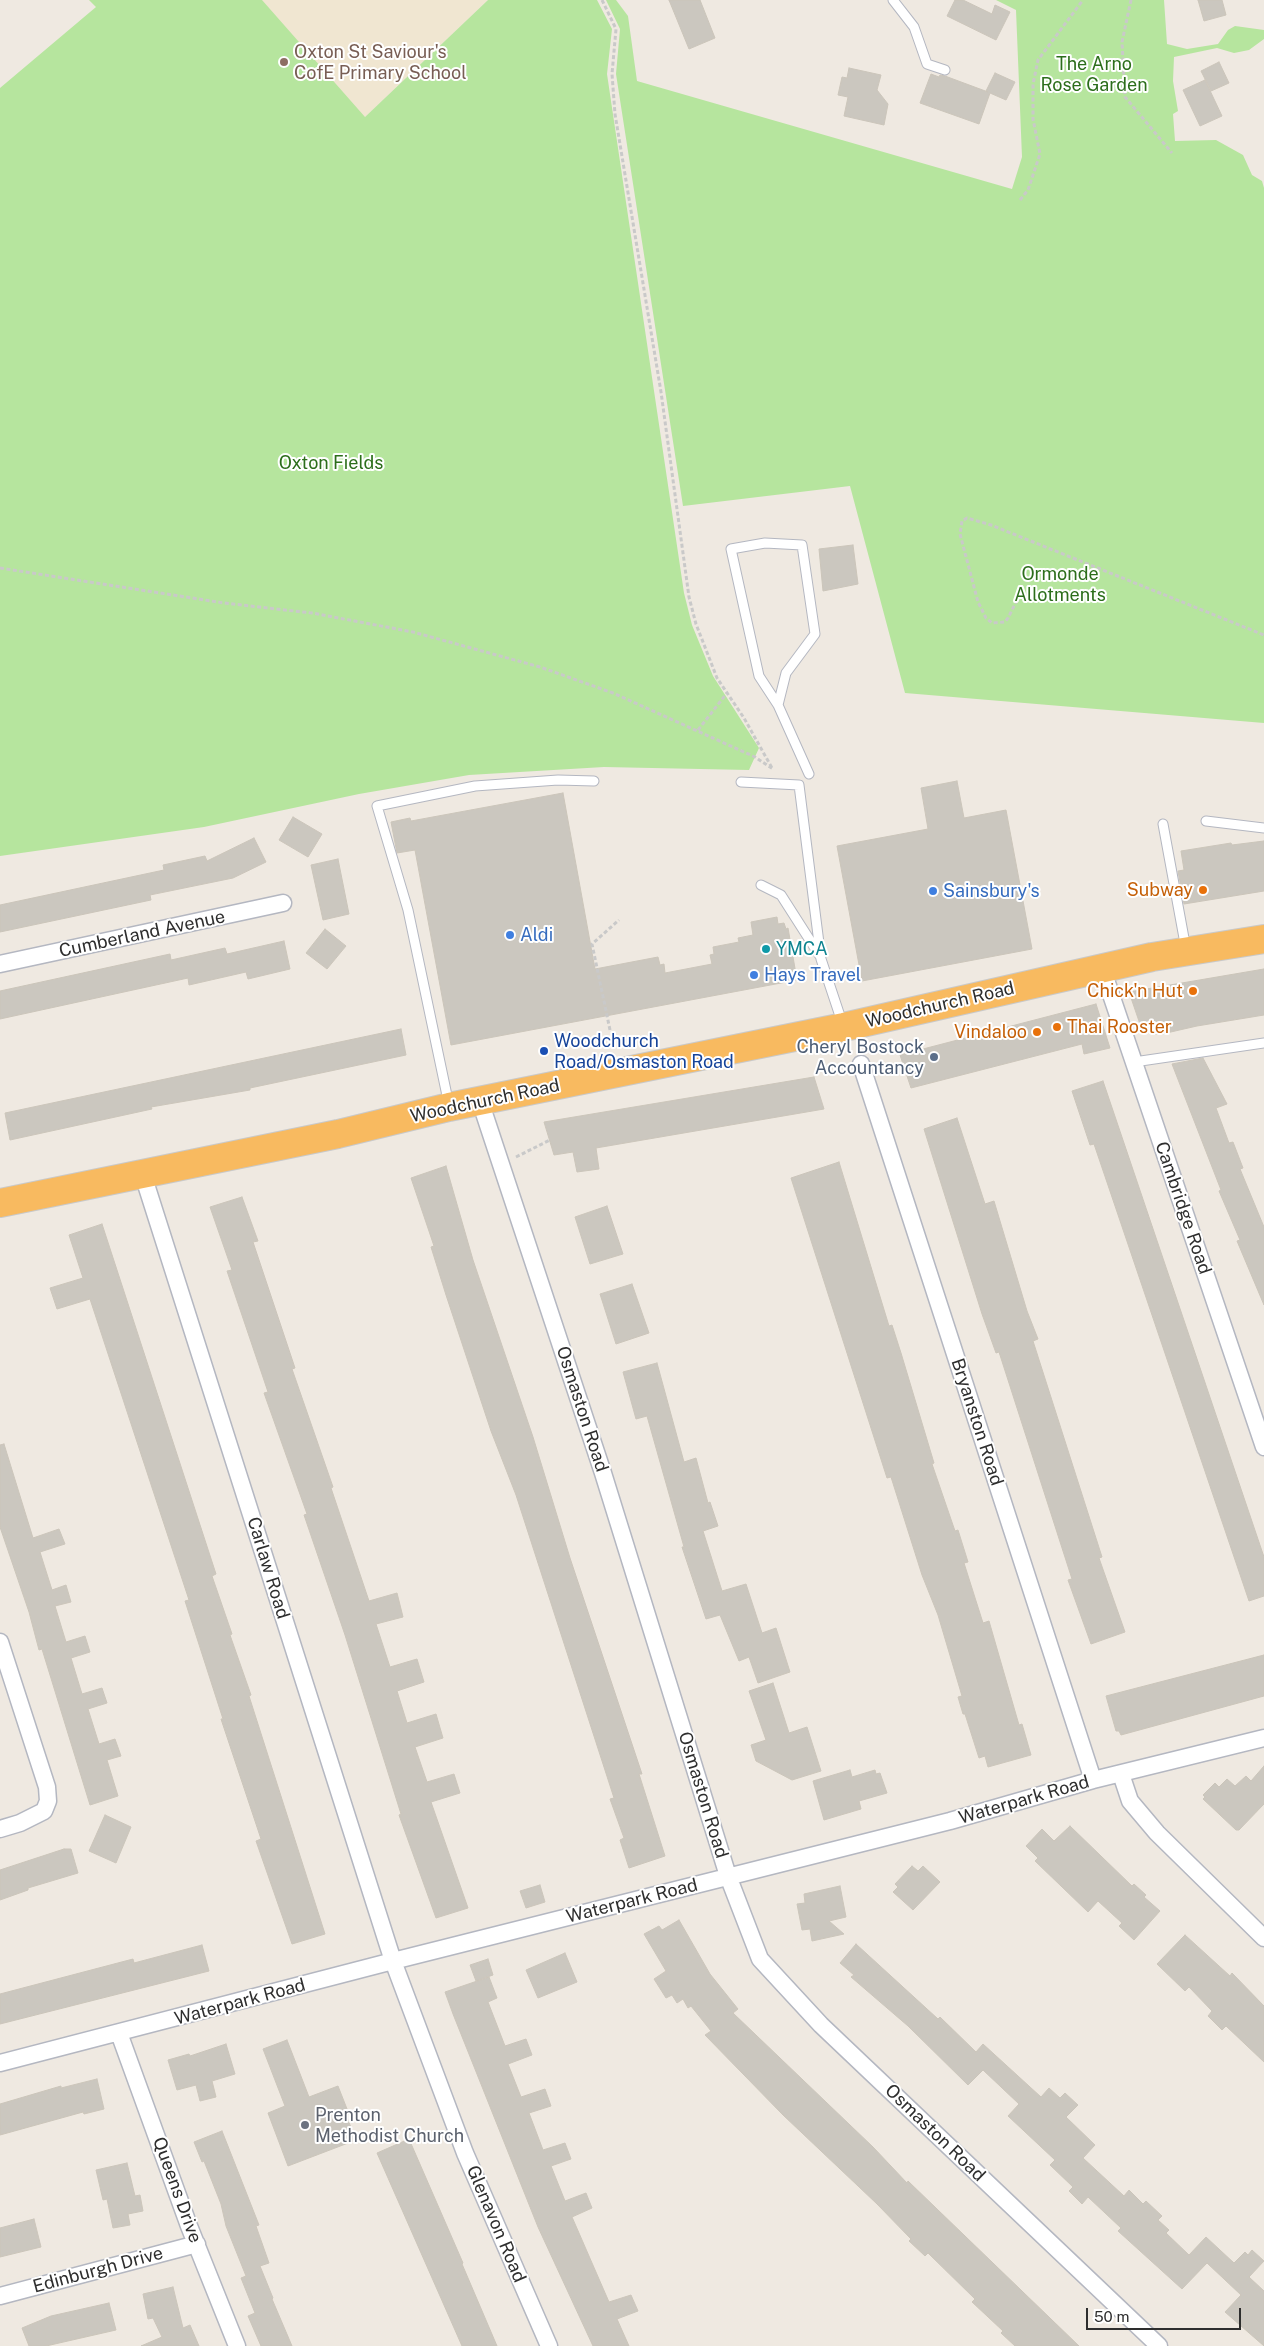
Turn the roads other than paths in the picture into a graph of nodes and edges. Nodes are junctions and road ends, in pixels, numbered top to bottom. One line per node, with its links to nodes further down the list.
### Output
1 (893, 0): 2 (lane)
2 (945, 70)
3 (778, 706): 3 (lane); 4 (lane)
4 (809, 774)
5 (594, 781): 22 (lane)
6 (742, 782): 14 (lane)
7 (1206, 821): 9 (lane)
8 (1163, 824): 13 (lane)
9 (1264, 828)
10 (761, 885): 14 (lane)
11 (284, 903): 15 (street, Cumberland Avenue)
12 (1264, 939): 13 (highway, Woodchurch Road)
13 (1186, 951): 16 (highway, Woodchurch Road)
14 (822, 959): 17 (lane)
15 (0, 964)
16 (1102, 968): 17 (highway, Woodchurch Road); 19 (street, Cambridge Road)
17 (844, 1028): 21 (highway, Woodchurch Road)
18 (1264, 1043): 19 (lane)
19 (1134, 1062): 25 (street, Cambridge Road)
20 (861, 1064): 29 (street, Bryanston Road)
21 (480, 1101): 22 (highway, Woodchurch Road); 31 (street, Osmaston Road)
22 (449, 1107): 23 (highway, Woodchurch Road)
23 (143, 1175): 24 (highway, Woodchurch Road); 33 (street, Carlaw Road)
24 (0, 1203)
25 (1264, 1447)
26 (0, 1642): 30 (street)
27 (1264, 1738): 28 (street, Waterpark Road)
28 (1121, 1774): 29 (street, Waterpark Road); 32 (street)
29 (1093, 1780): 31 (street, Waterpark Road)
30 (0, 1829)
31 (728, 1876): 33 (street, Waterpark Road); 40 (street, Osmaston Road)
32 (1264, 1938)
33 (393, 1961): 34 (street, Waterpark Road); 39 (street, Glenavon Road)
34 (119, 2033): 35 (street, Waterpark Road); 36 (street, Queens Drive)
35 (0, 2063)
36 (197, 2244): 37 (street, Edinburgh Drive); 38 (street, Queens Drive)
37 (0, 2296)
38 (238, 2346)
39 (549, 2346)
40 (1159, 2346)

